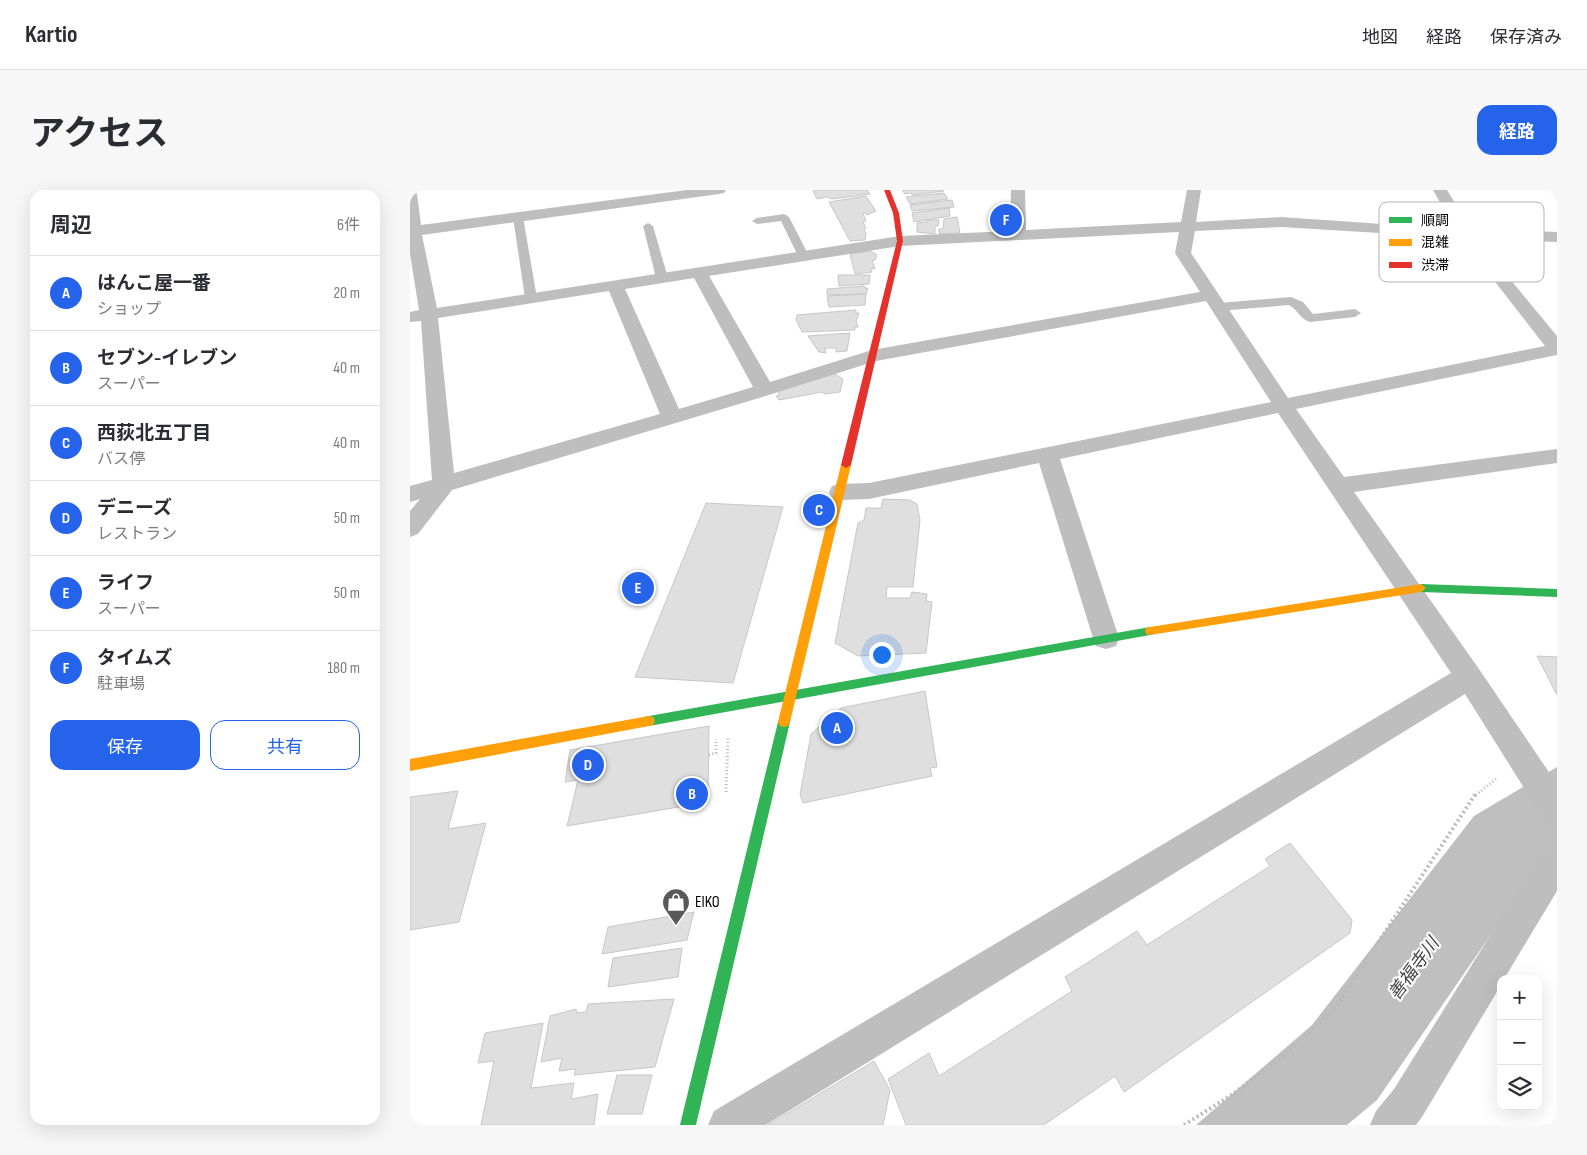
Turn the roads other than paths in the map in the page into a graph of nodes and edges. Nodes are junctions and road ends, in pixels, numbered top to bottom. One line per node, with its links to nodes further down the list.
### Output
1 (719, 190): 8 (street)
2 (887, 190): 17 (street)
3 (1018, 190): 14 (street)
4 (1194, 190): 11 (street)
5 (1440, 190): 6 (street)
6 (1447, 202)
7 (411, 205): 13 (street)
8 (518, 217): 13 (street); 23 (lane)
9 (757, 221): 18 (lane)
10 (648, 226): 20 (lane)
11 (1186, 228): 12 (street); 14 (street); 24 (street)
12 (1379, 228)
13 (414, 231): 26 (street)
14 (1018, 236): 17 (street)
15 (1544, 237): 16 (street)
16 (1557, 237)
17 (900, 241): 18 (street); 28 (street)
18 (803, 256): 19 (street)
19 (699, 272): 20 (street); 29 (street)
20 (662, 278): 22 (street)
21 (1504, 282): 27 (street)
22 (615, 285): 23 (street); 31 (street)
23 (531, 298): 26 (street)
24 (1215, 301): 25 (lane); 28 (street); 30 (street)
25 (1354, 313)
26 (419, 315): 34 (street)
27 (1557, 349): 30 (street)
28 (872, 356): 29 (street); 36 (street)
29 (765, 390): 31 (street)
30 (1283, 405): 32 (street); 35 (street)
31 (672, 417): 34 (street)
32 (1047, 453): 36 (street); 41 (street)
33 (1557, 456): 35 (street)
34 (444, 484): 37 (street); 38 (street)
35 (1338, 486): 39 (street)
36 (840, 492): 43 (street)
37 (410, 494)
38 (410, 528)
39 (1407, 589): 40 (street); 41 (street); 42 (street)
40 (1557, 593)
41 (1106, 638): 43 (street)
42 (1469, 678): 45 (street); 48 (street)
43 (791, 695): 44 (street); 47 (street)
44 (410, 765)
45 (1557, 812)
46 (1557, 864): 49 (street)
47 (688, 1125)
48 (728, 1125)
49 (1390, 1125)

